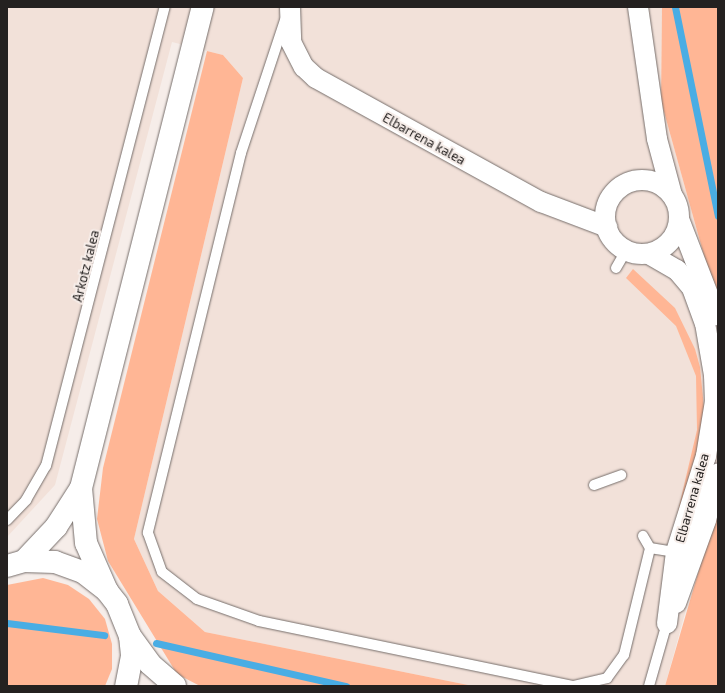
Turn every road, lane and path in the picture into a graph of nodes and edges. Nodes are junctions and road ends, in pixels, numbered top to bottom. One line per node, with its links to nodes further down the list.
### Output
1 (166, 7): 16 (lane, Arkotz kalea)
2 (203, 7): 15 (street)
3 (290, 7): 7 (street, Elbarrena kalea); 26 (lane)
4 (638, 7): 5 (street)
5 (672, 195): 6 (street); 7 (street)
6 (679, 218): 9 (street); 11 (street)
7 (607, 228): 8 (street)
8 (626, 251): 9 (street, Elbarrena kalea); 10 (lane)
9 (649, 254): 19 (street, Elbarrena kalea)
10 (616, 268)
11 (718, 325)
12 (718, 474): 19 (street, Elbarrena kalea); 22 (street, Elbarrena kalea)
13 (621, 475): 14 (lane)
14 (594, 485)
15 (81, 488): 20 (street); 21 (street)
16 (7, 520)
17 (643, 536): 18 (lane)
18 (650, 548): 19 (lane); 26 (lane)
19 (676, 552): 22 (street, Elbarrena kalea)
20 (16, 563): 21 (street)
21 (107, 590): 23 (street)
22 (667, 623): 27 (lane, Elbarrena kalea)
23 (130, 636): 24 (street); 25 (street)
24 (126, 686)
25 (175, 686)
26 (572, 686)
27 (649, 686)

